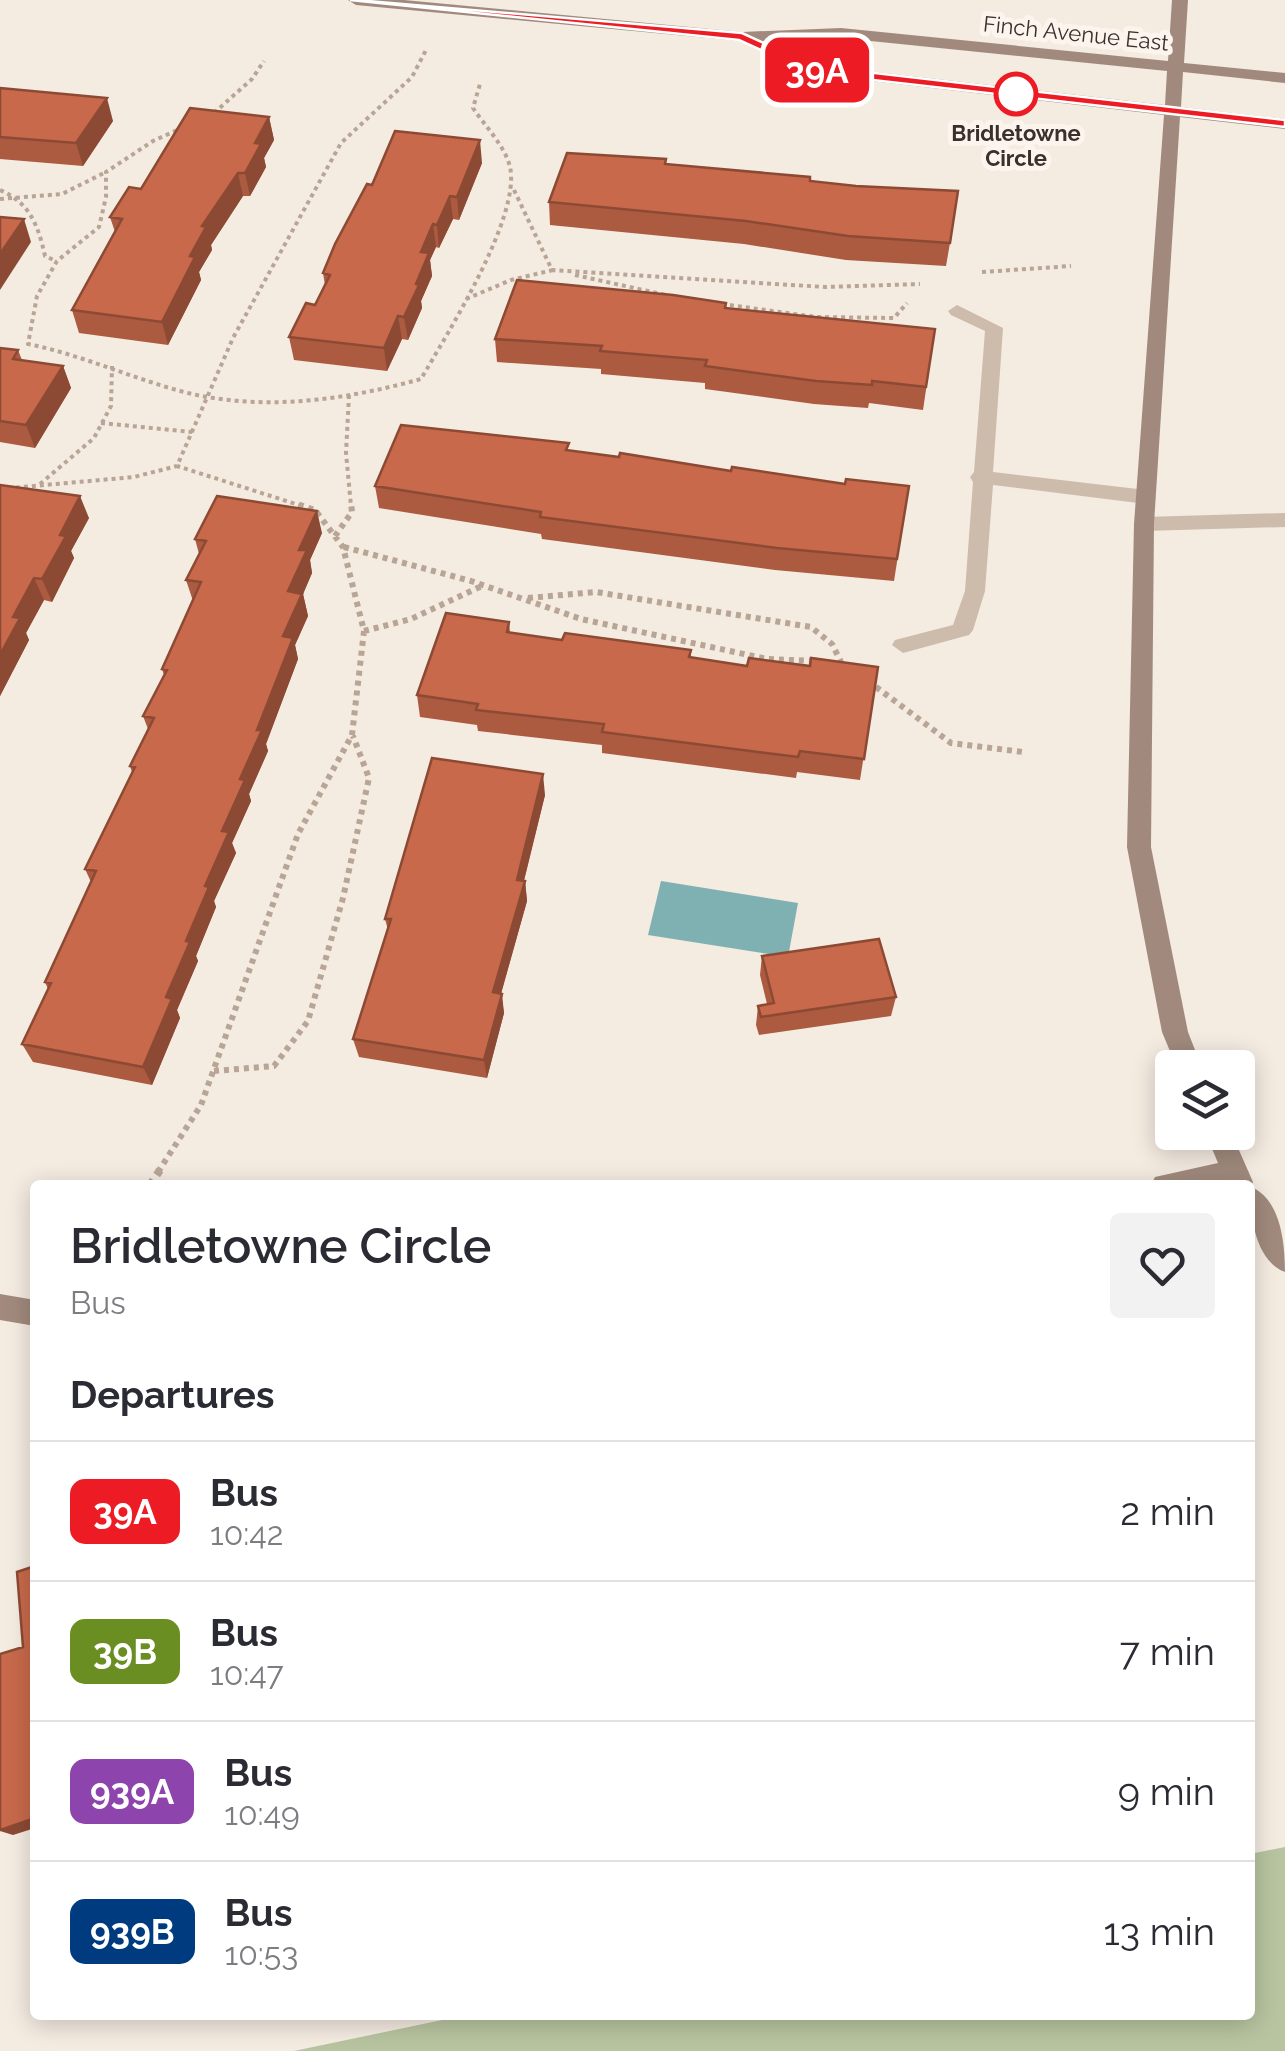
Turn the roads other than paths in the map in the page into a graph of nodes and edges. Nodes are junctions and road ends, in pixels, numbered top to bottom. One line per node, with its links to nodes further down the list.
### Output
1 (356, 0): 3 (main road, Finch Avenue East)
2 (1180, 0): 4 (main road)
3 (742, 37): 4 (main road, Finch Avenue East); 6 (main road, Finch Avenue East)
4 (1176, 66): 5 (main road, Finch Avenue East); 6 (main road)
5 (1285, 78)
6 (1174, 114): 7 (main road, Finch Avenue East); 10 (main road)
7 (1285, 124)
8 (957, 311): 9 (lane)
9 (980, 477): 10 (lane); 13 (lane)
10 (1146, 497): 12 (main road)
11 (1285, 520): 12 (lane)
12 (1144, 524): 14 (main road)
13 (903, 645)
14 (1182, 1050)
15 (1226, 1150): 16 (main road)
16 (1238, 1178)
17 (1255, 1208): 18 (main road)
18 (1285, 1259)
19 (0, 1307): 20 (main road)
20 (30, 1312)

